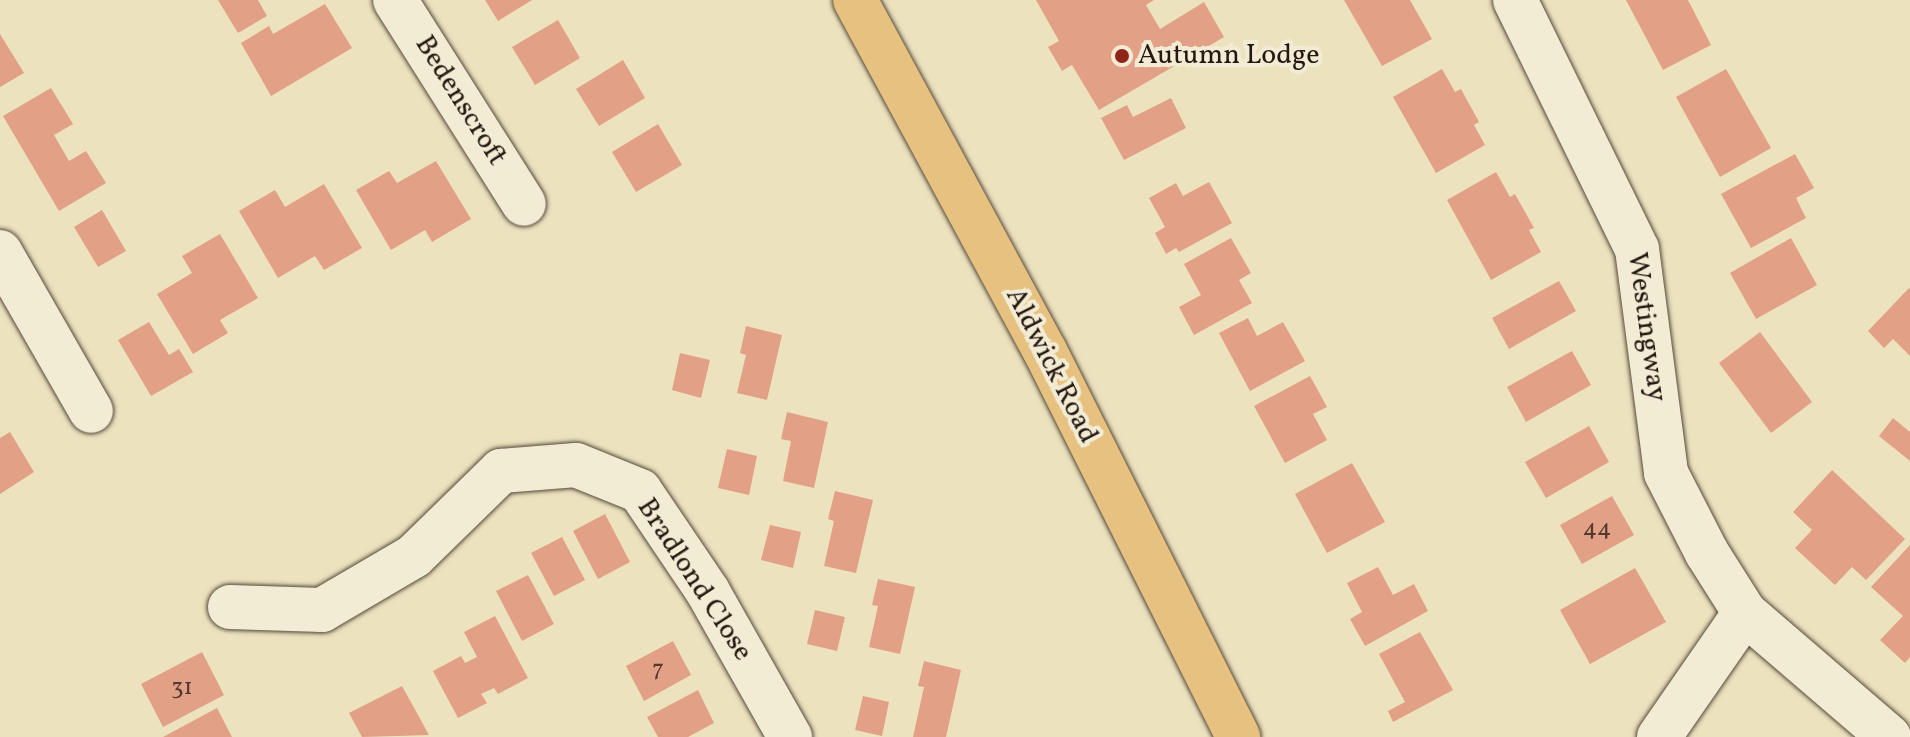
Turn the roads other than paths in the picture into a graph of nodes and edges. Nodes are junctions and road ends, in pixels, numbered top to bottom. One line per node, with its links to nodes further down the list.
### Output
1 (395, 0): 4 (street, Bedenscroft)
2 (855, 0): 11 (main road, Aldwick Road)
3 (1515, 0): 8 (street, Westingway)
4 (524, 204)
5 (0, 252): 6 (street)
6 (91, 411)
7 (230, 607): 10 (street, Bradlond Close)
8 (1745, 613): 9 (street, Westingway); 12 (street)
9 (1895, 727)
10 (790, 737)
11 (1238, 737)
12 (1659, 737)

